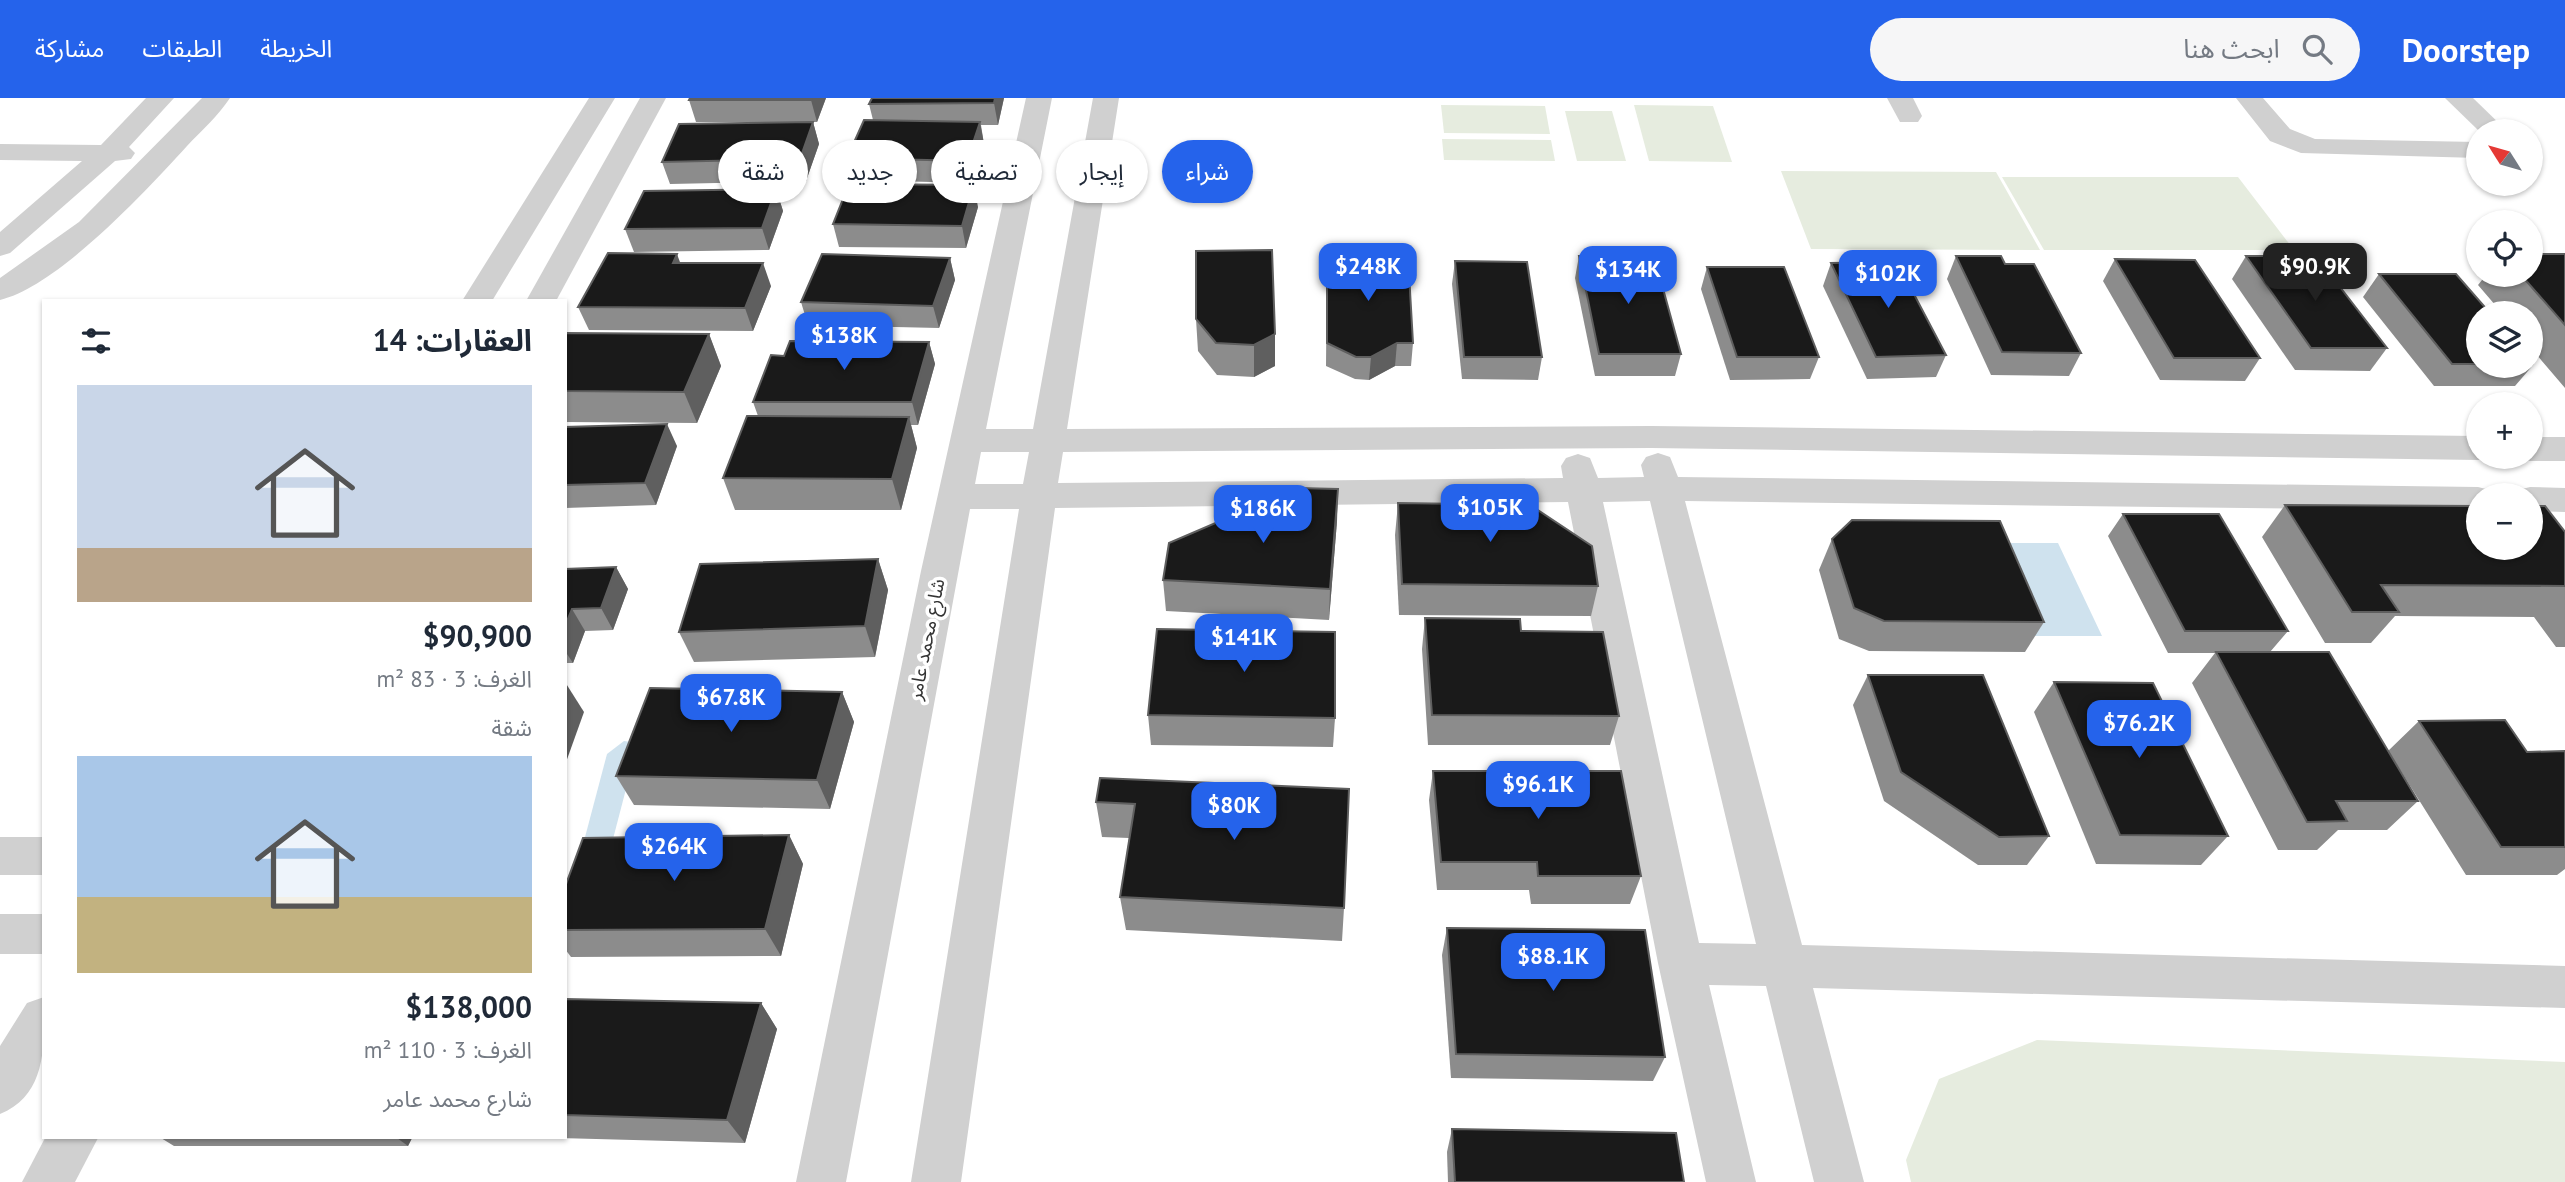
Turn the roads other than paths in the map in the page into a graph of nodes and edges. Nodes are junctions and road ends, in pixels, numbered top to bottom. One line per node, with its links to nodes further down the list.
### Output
1 (161, 98): 12 (street)
2 (217, 98): 13 (street)
3 (602, 98): 16 (street)
4 (653, 98): 17 (street)
5 (1040, 98): 21 (street, شارع محمد عامر)
6 (1106, 98): 20 (street)
7 (2249, 98): 10 (street)
8 (2458, 98): 9 (street)
9 (2481, 119)
10 (2466, 150)
11 (0, 152): 12 (street)
12 (108, 153): 13 (street); 14 (street)
13 (165, 154): 15 (street)
14 (0, 247)
15 (0, 291)
16 (478, 299)
17 (542, 299)
18 (1572, 437): 19 (street); 20 (street); 26 (street)
19 (1651, 437): 22 (street); 25 (street)
20 (1049, 438): 21 (street); 27 (street)
21 (967, 440): 28 (street, شارع محمد عامر)
22 (2466, 448)
23 (2543, 449): 24 (street)
24 (2565, 449)
25 (1665, 489): 26 (street); 29 (street); 37 (street)
26 (1582, 490): 27 (street); 36 (street)
27 (1039, 495): 28 (street); 44 (street)
28 (956, 497): 43 (street, شارع محمد عامر)
29 (2466, 499)
30 (2543, 499): 31 (street)
31 (2565, 500)
32 (0, 856): 33 (street)
33 (42, 856)
34 (0, 934): 35 (street)
35 (42, 934)
36 (1681, 964): 37 (street); 45 (street)
37 (1787, 967): 38 (street); 46 (street)
38 (2565, 987)
39 (42, 1022): 40 (street)
40 (0, 1090)
41 (72, 1139): 42 (street)
42 (47, 1182)
43 (821, 1182)
44 (936, 1182)
45 (1731, 1182)
46 (1839, 1182)

